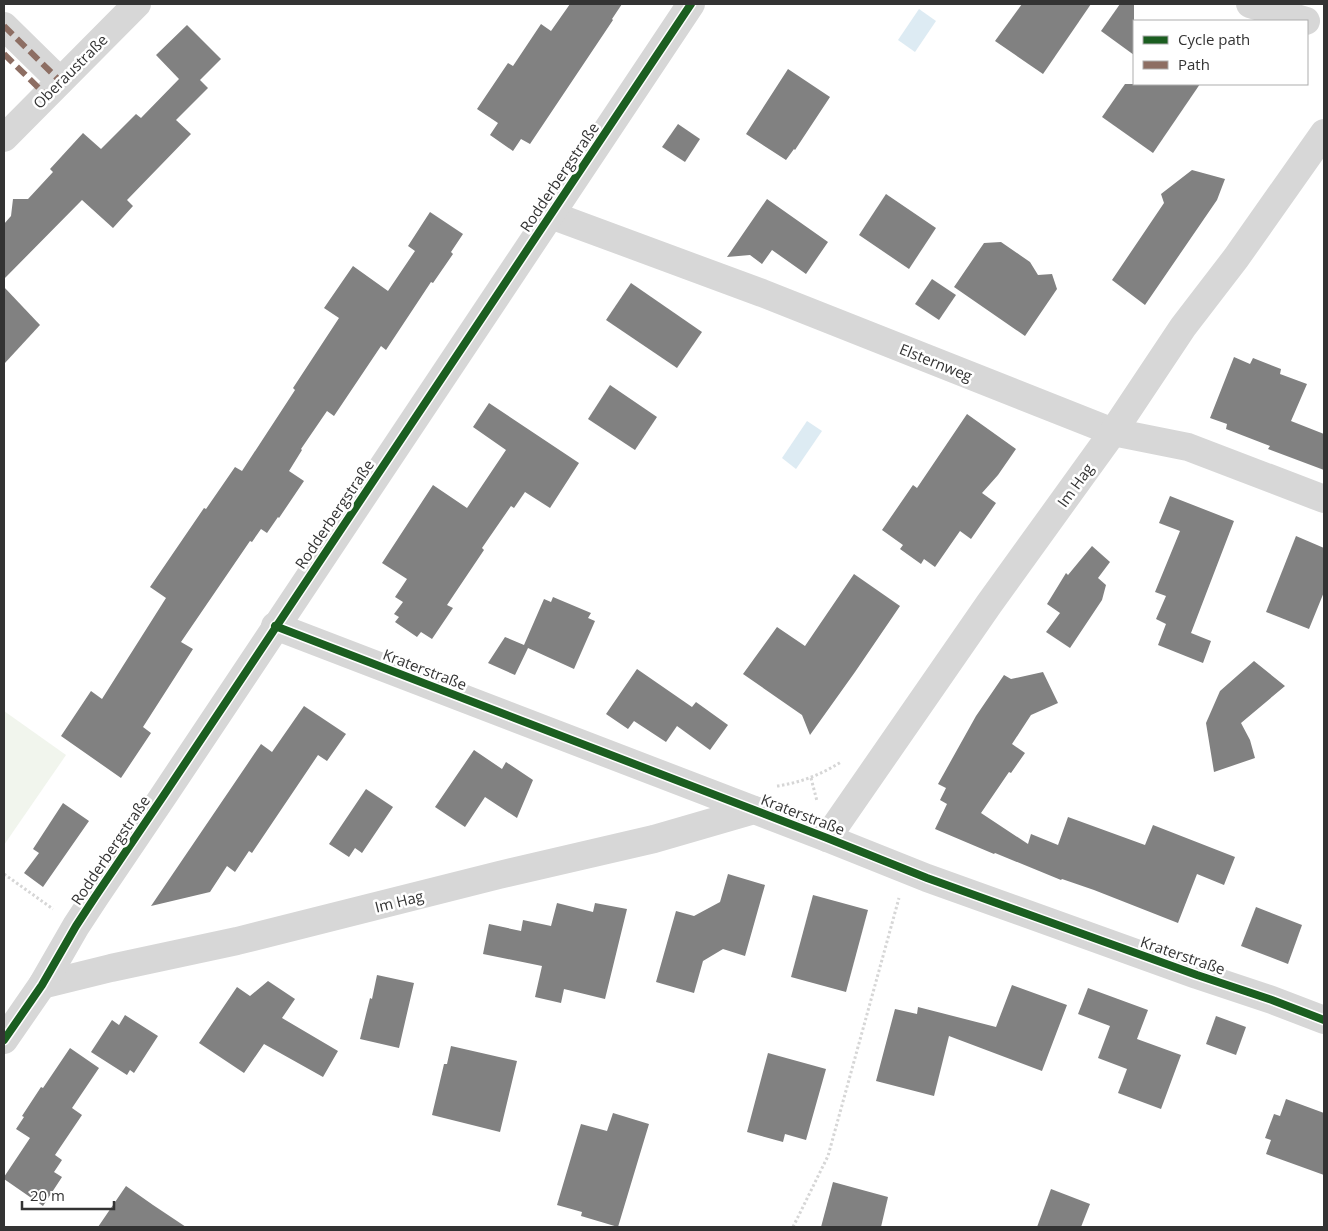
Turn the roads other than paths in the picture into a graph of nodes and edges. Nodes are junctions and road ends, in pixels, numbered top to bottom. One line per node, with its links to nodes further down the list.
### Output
1 (137, 4): 8 (street, Oberaustraße)
2 (691, 4): 11 (street, Rodderbergstraße)
3 (1250, 4): 4 (street)
4 (1303, 20)
5 (1308, 22): 7 (street)
6 (4, 26): 8 (street)
7 (1324, 27)
8 (60, 81): 10 (street, Oberaustraße)
9 (1324, 133): 12 (street, Im Hag)
10 (4, 138)
11 (551, 215): 12 (street, Elsternweg); 14 (street, Rodderbergstraße)
12 (1114, 432): 13 (street, Elsternweg); 16 (street, Im Hag)
13 (1324, 499)
14 (276, 626): 15 (street, Kraterstraße); 17 (street, Rodderbergstraße)
15 (754, 810): 16 (street, Kraterstraße); 17 (street, Im Hag)
16 (827, 838): 18 (street, Kraterstraße)
17 (42, 985): 19 (street, Rodderbergstraße)
18 (1324, 1020)
19 (4, 1040)

